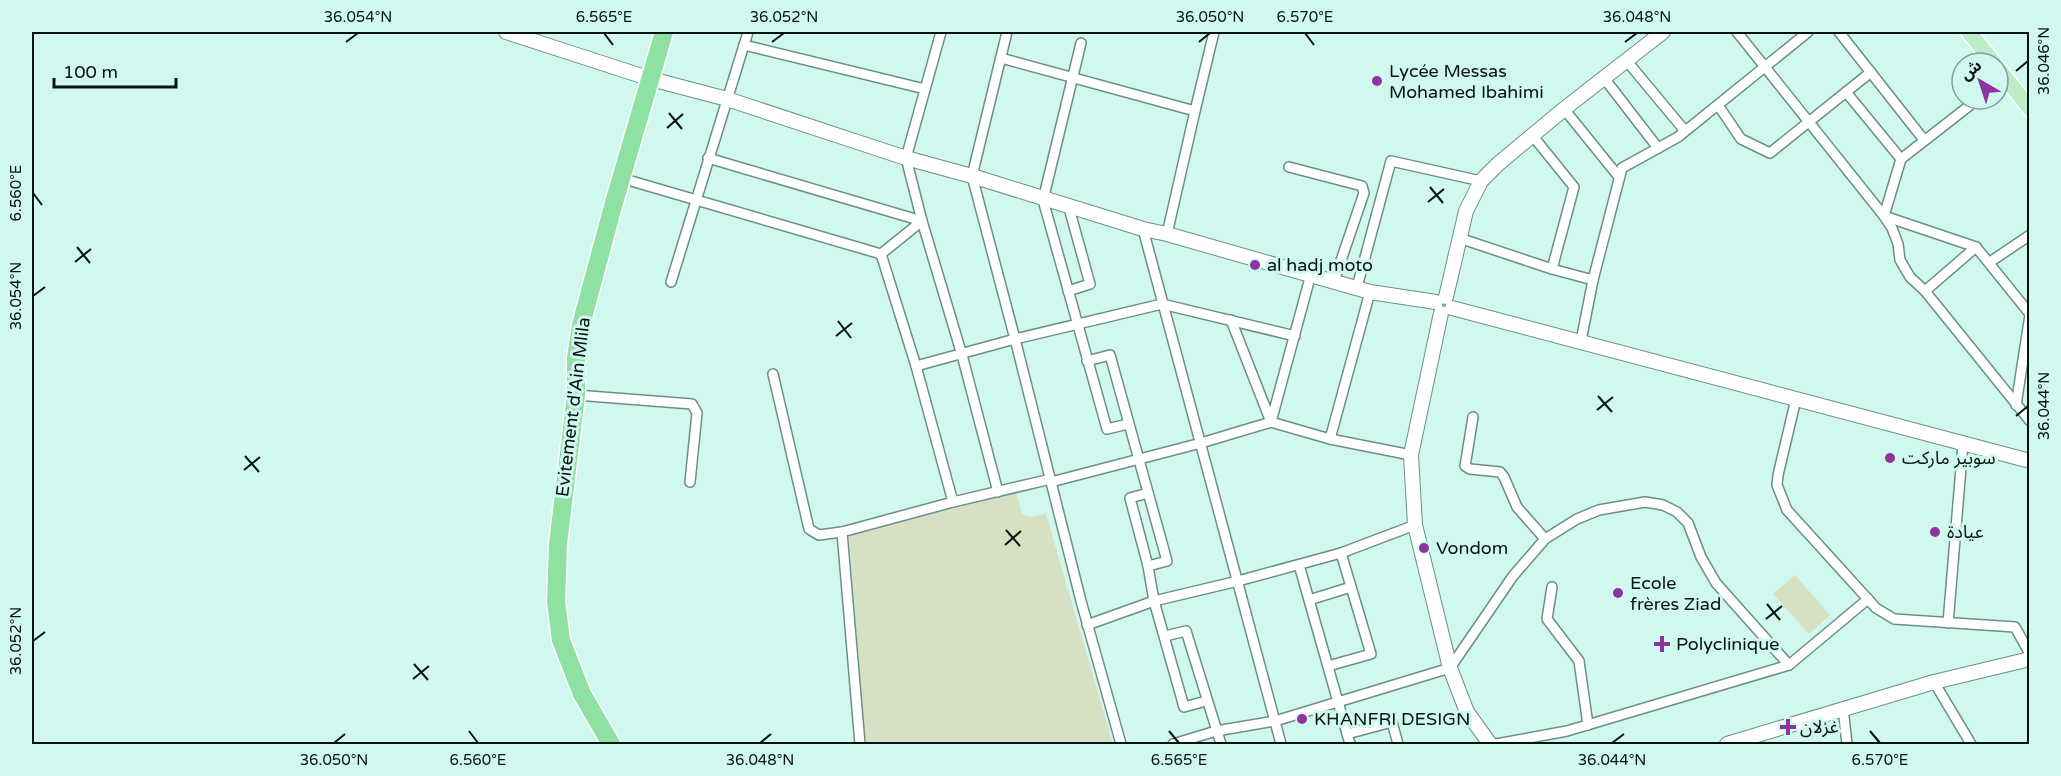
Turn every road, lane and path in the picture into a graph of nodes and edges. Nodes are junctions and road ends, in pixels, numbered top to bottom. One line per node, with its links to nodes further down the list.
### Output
1 (506, 32): 20 (street)
2 (655, 32): 20 (highway, Evitement d'Ain Mlila)
3 (664, 32): 20 (highway, Evitement d'Ain Mlila)
4 (747, 32): 14 (street)
5 (941, 32): 24 (street)
6 (1007, 32): 16 (street)
7 (1214, 32): 30 (street)
8 (1663, 32): 17 (street)
9 (1737, 32): 18 (street)
10 (1808, 32): 18 (street)
11 (1839, 32): 19 (street)
12 (1970, 32): 15 (main road)
13 (1081, 42): 21 (street)
14 (744, 45): 24 (street); 26 (street)
15 (1985, 51)
16 (1001, 58): 21 (street); 41 (street)
17 (1626, 60): 22 (street); 33 (street)
18 (1766, 66): 27 (street); 32 (street)
19 (1871, 72): 25 (street); 35 (street)
20 (646, 77): 26 (street); 43 (highway, Evitement d'Ain Mlila); 123 (highway, Evitement d'Ain Mlila)
21 (1073, 77): 30 (street); 46 (street)
22 (1604, 78): 28 (street); 36 (street)
23 (2010, 87): 29 (main road)
24 (924, 89): 38 (street)
25 (1846, 92): 32 (street); 39 (street)
26 (727, 99): 37 (street); 38 (street)
27 (1718, 105): 32 (street); 33 (street)
28 (1564, 109): 34 (street); 42 (street)
29 (2030, 109)
30 (1196, 111): 51 (street)
31 (1962, 111): 35 (street)
32 (1809, 122): 48 (street)
33 (1685, 131): 36 (street)
34 (1532, 135): 44 (street); 57 (street)
35 (1924, 140): 39 (street)
36 (1658, 148): 42 (street)
37 (708, 158): 45 (street); 49 (street)
38 (906, 158): 41 (street); 49 (street)
39 (1901, 159): 48 (street)
40 (1289, 167): 60 (street)
41 (972, 176): 46 (street); 71 (street)
42 (1619, 177): 59 (street)
43 (621, 178): 45 (street); 77 (highway, Evitement d'Ain Mlila)
44 (1481, 181): 53 (street); 62 (street)
45 (697, 199): 55 (street); 61 (street)
46 (1044, 200): 47 (street); 63 (street)
47 (1069, 208): 50 (street); 63 (street)
48 (1884, 216): 54 (street); 64 (street)
49 (922, 221): 55 (street); 73 (street)
50 (1143, 229): 51 (street); 65 (street)
51 (1167, 234): 58 (street)
52 (2030, 235): 56 (street)
53 (1459, 238): 57 (street); 66 (street)
54 (1977, 247): 56 (street); 64 (street)
55 (881, 254): 75 (street)
56 (1990, 262): 67 (street)
57 (1552, 269): 59 (street)
58 (1311, 274): 60 (street); 70 (street)
59 (1593, 280): 72 (street)
60 (1334, 281): 62 (street)
61 (671, 282)
62 (1364, 290): 66 (street); 84 (street)
63 (1068, 291): 69 (street)
64 (1925, 291): 79 (street)
65 (1162, 304): 68 (street); 69 (street); 85 (street)
66 (1444, 305): 72 (street); 87 (street)
67 (2030, 314): 79 (street)
68 (1231, 320): 70 (street); 82 (street)
69 (1077, 324): 71 (street); 74 (street)
70 (1295, 336): 82 (street)
71 (1015, 339): 73 (street); 90 (street)
72 (1581, 342): 78 (street)
73 (962, 355): 75 (street); 92 (street)
74 (1087, 361): 83 (street); 83 (street)
75 (916, 366): 94 (street)
76 (773, 374): 96 (street)
77 (576, 395): 91 (street); 124 (highway, Evitement d'Ain Mlila)
78 (1796, 399): 86 (street); 104 (street)
79 (2016, 405): 81 (street)
80 (1473, 417): 97 (street)
81 (2030, 421)
82 (1271, 422): 84 (street); 85 (street)
83 (1128, 424): 88 (street)
84 (1330, 439): 87 (street)
85 (1201, 443): 88 (street); 101 (street)
86 (1963, 444): 89 (street); 107 (street)
87 (1411, 455): 95 (street)
88 (1138, 460): 90 (street); 93 (street)
89 (2030, 461)
90 (1051, 480): 92 (street); 108 (street)
91 (690, 482)
92 (998, 492): 94 (street)
93 (1148, 493): 100 (street); 100 (street)
94 (953, 502): 96 (street)
95 (1415, 525): 98 (street); 114 (street)
96 (843, 532): 125 (street)
97 (1545, 539): 112 (street); 114 (street)
98 (1341, 553): 99 (street); 103 (street)
99 (1299, 565): 101 (street); 105 (street)
100 (1149, 566): 106 (street)
101 (1238, 581): 106 (street); 119 (street)
102 (1552, 586): 120 (street)
103 (1351, 587): 105 (street); 113 (street)
104 (1868, 599): 107 (street); 112 (street)
105 (1309, 600): 113 (street)
106 (1154, 601): 108 (street); 109 (street)
107 (1948, 623): 110 (street)
108 (1087, 625): 126 (street)
109 (1165, 636): 116 (street); 116 (street)
110 (2030, 654)
111 (2030, 659): 115 (street)
112 (1789, 665): 120 (street)
113 (1328, 666): 117 (street)
114 (1450, 668): 117 (street); 132 (street)
115 (1934, 682): 118 (street); 136 (street)
116 (1206, 701): 121 (street)
117 (1338, 703): 119 (street); 122 (street)
118 (1843, 708): 134 (street); 135 (street)
119 (1275, 722): 121 (street); 129 (street)
120 (1588, 725): 133 (street)
121 (1216, 731): 127 (street); 128 (street)
122 (1347, 734): 130 (street); 131 (street)
123 (599, 744)
124 (612, 744)
125 (860, 744)
126 (1121, 744)
127 (1173, 744)
128 (1221, 744)
129 (1281, 744)
130 (1350, 744)
131 (1398, 744)
132 (1490, 744)
133 (1496, 744)
134 (1727, 744)
135 (1847, 744)
136 (1971, 744)

